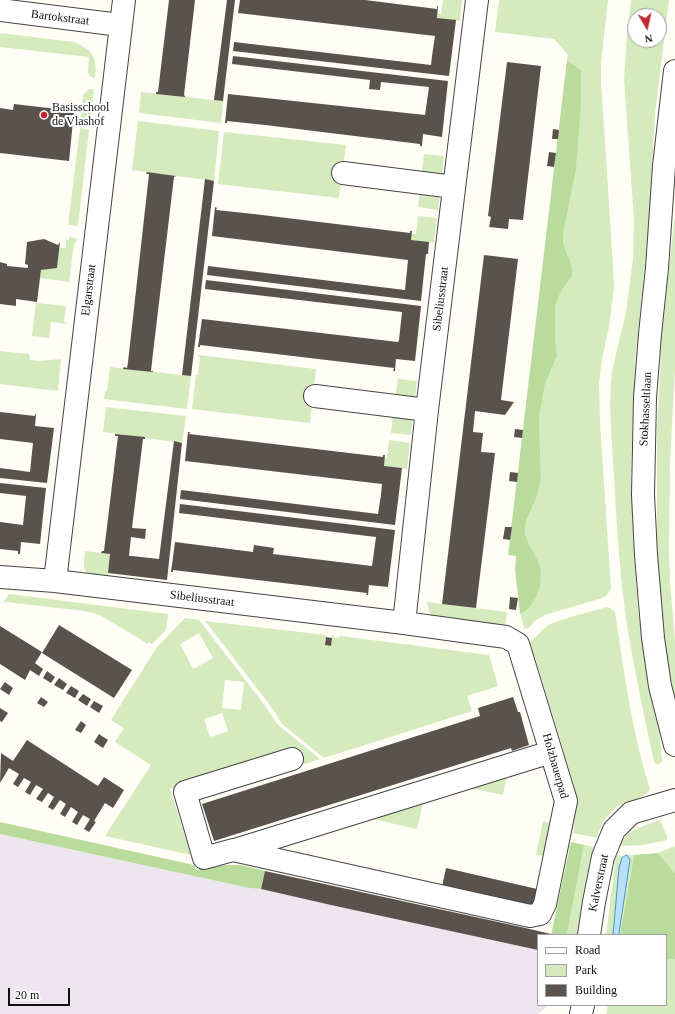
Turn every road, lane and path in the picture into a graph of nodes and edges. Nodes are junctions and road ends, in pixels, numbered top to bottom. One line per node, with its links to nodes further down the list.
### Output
1 (124, 0): 4 (street, Elgarstraat)
2 (477, 0): 7 (street, Sibeliusstraat)
3 (0, 10): 4 (street, Bartokstraat)
4 (120, 25): 11 (street, Elgarstraat)
5 (675, 71): 14 (street, Stokhasseltlaan)
6 (343, 173): 7 (street)
7 (454, 187): 9 (street, Sibeliusstraat)
8 (316, 396): 9 (street)
9 (427, 410): 12 (street, Sibeliusstraat)
10 (2, 580): 11 (street, Sibeliusstraat)
11 (55, 581): 12 (street, Sibeliusstraat)
12 (404, 623): 13 (street, Sibeliusstraat)
13 (518, 644): 15 (street, Holzbauerpad)
14 (675, 745)
15 (551, 752): 18 (street); 18 (street, Holzbauerpad)
16 (292, 759): 18 (street)
17 (675, 800): 19 (street, Kalverstraat)
18 (233, 850)
19 (589, 934)

